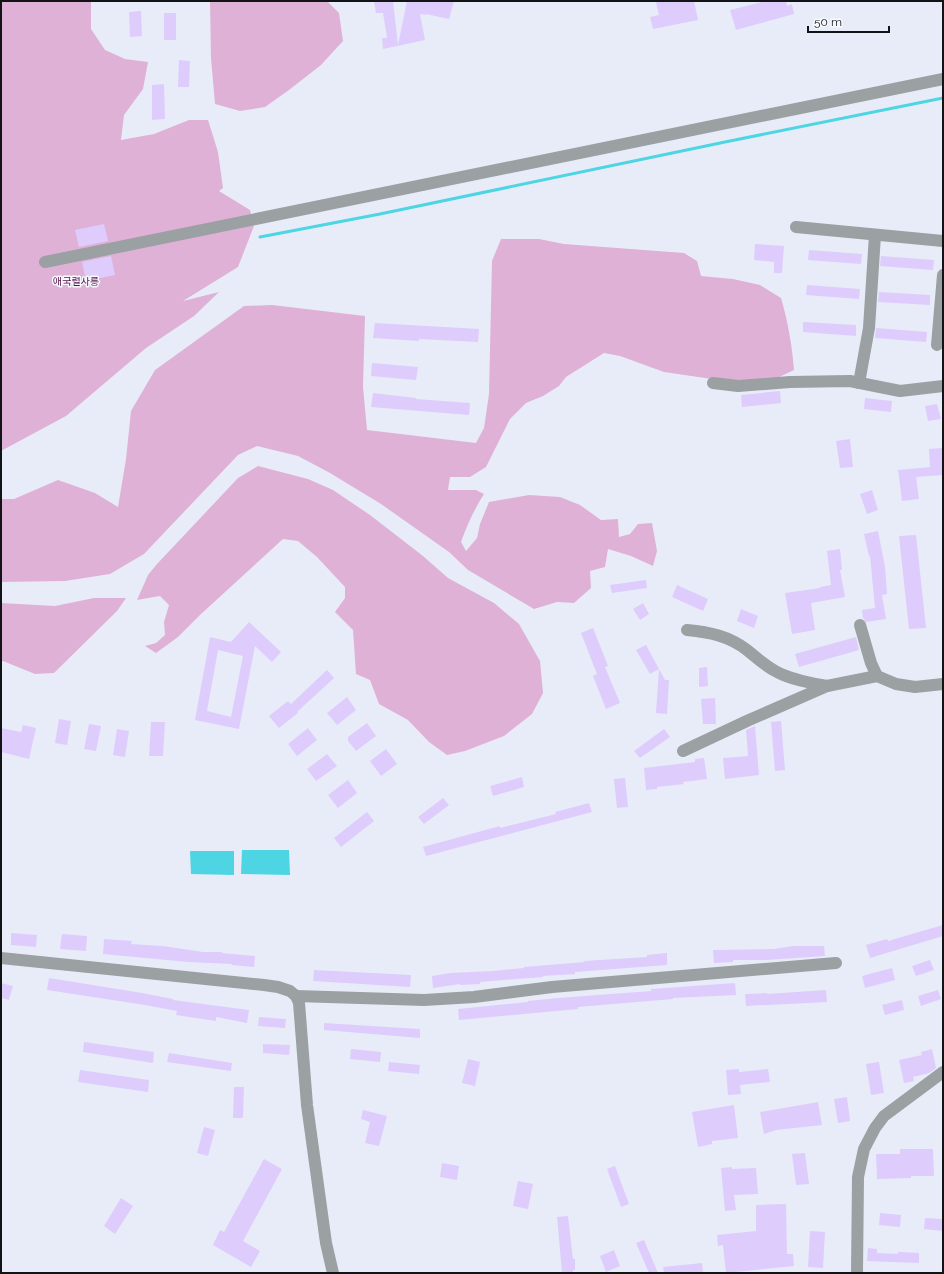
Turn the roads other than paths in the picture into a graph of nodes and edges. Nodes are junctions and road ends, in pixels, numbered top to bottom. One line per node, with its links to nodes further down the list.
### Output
1 (943, 79): 5 (street)
2 (796, 228): 3 (street)
3 (875, 235): 4 (street); 9 (street)
4 (943, 241)
5 (45, 262)
6 (943, 275): 7 (street)
7 (937, 345)
8 (713, 382): 9 (street)
9 (859, 383): 10 (street)
10 (943, 386)
11 (860, 625): 13 (street)
12 (687, 630): 15 (street)
13 (877, 676): 14 (street); 15 (street)
14 (943, 684)
15 (827, 686): 16 (street)
16 (683, 751)
17 (1, 958): 19 (street)
18 (836, 963): 19 (street)
19 (296, 996): 21 (street)
20 (943, 1072): 22 (street)
21 (333, 1273)
22 (857, 1273)

